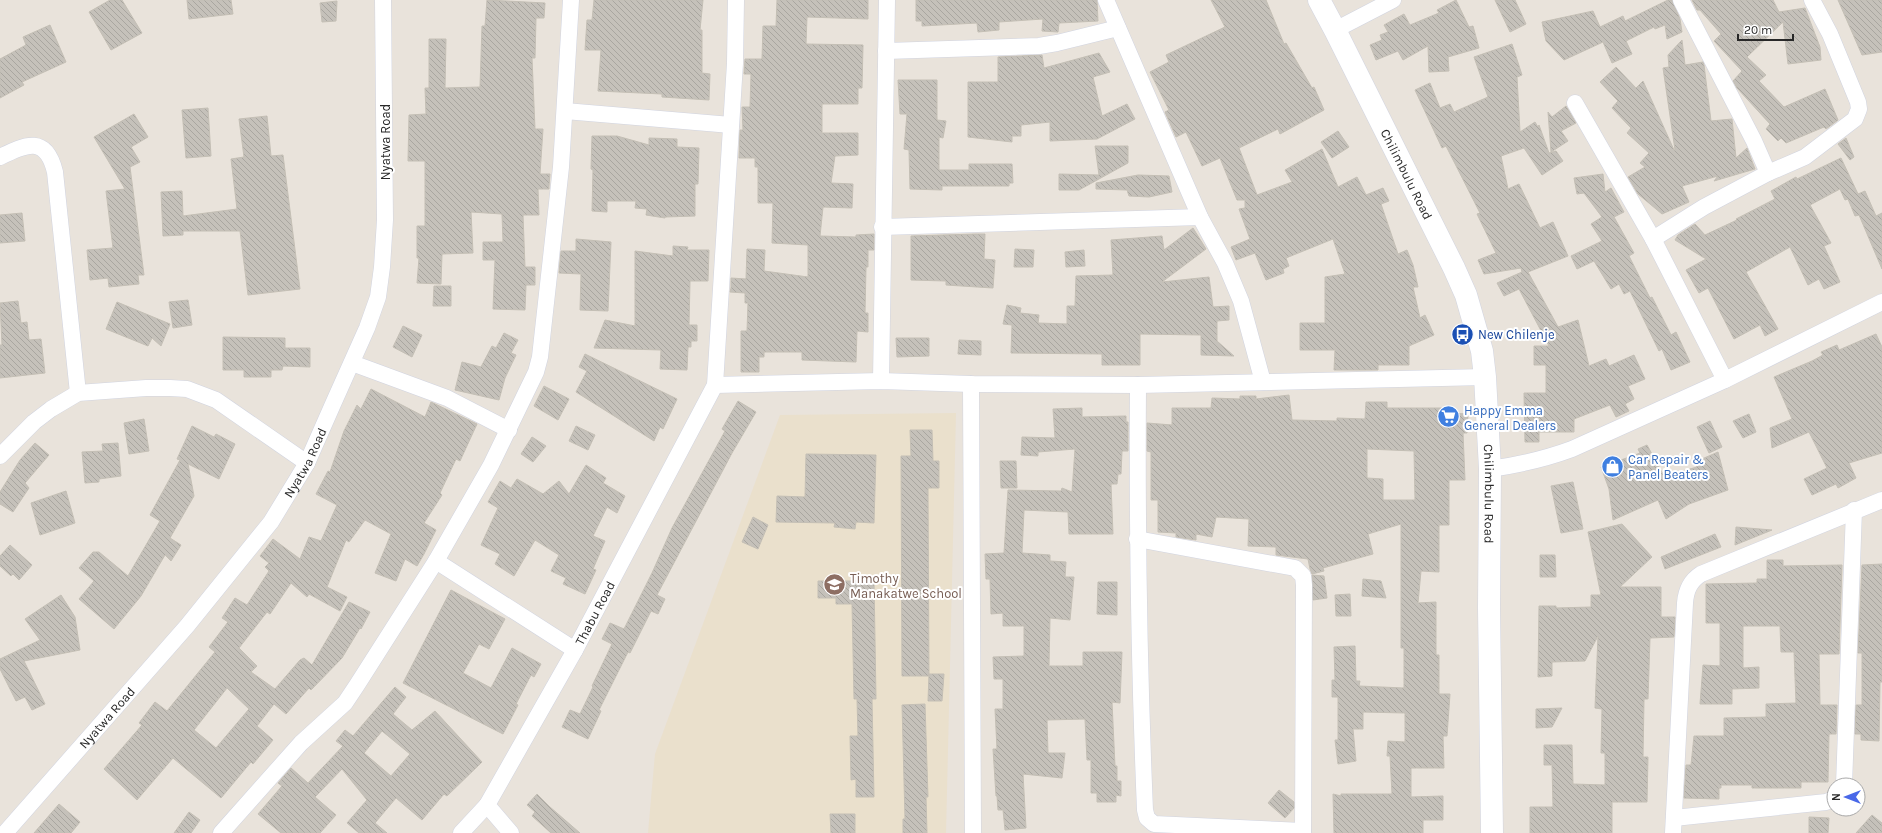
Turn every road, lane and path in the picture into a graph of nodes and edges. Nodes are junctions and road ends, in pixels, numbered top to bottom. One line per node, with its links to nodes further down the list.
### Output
1 (383, 0): 22 (street, Nyatwa Road)
2 (572, 0): 14 (street)
3 (736, 0): 15 (street)
4 (886, 0): 12 (street)
5 (1106, 0): 10 (street)
6 (1319, 0): 11 (main road, Chilimbulu Road)
7 (1393, 0): 11 (street)
8 (1681, 0): 17 (street)
9 (1812, 0): 17 (street)
10 (1118, 28): 12 (street); 18 (street)
11 (1335, 30): 23 (main road, Chilimbulu Road)
12 (886, 51): 19 (street)
13 (1576, 103): 20 (street)
14 (565, 111): 15 (street); 31 (street)
15 (731, 125): 28 (street)
16 (0, 157): 30 (street)
17 (1768, 173): 20 (street)
18 (1200, 217): 19 (street); 26 (street)
19 (882, 227): 25 (street)
20 (1653, 239): 24 (street)
21 (1882, 302): 24 (street)
22 (352, 362): 31 (street); 33 (street, Nyatwa Road)
23 (1486, 378): 26 (street); 34 (main road, Chilimbulu Road)
24 (1725, 380): 34 (street)
25 (880, 381): 27 (street); 28 (street)
26 (1263, 382): 29 (street)
27 (970, 384): 29 (street); 49 (street)
28 (715, 385): 39 (street, Thabu Road)
29 (1138, 385): 37 (street)
30 (78, 393): 32 (street); 33 (street)
31 (509, 430): 38 (street)
32 (0, 456)
33 (307, 463): 45 (street, Nyatwa Road)
34 (1490, 469): 50 (main road, Chilimbulu Road)
35 (1882, 500): 36 (street)
36 (1854, 510): 40 (street); 43 (street)
37 (1137, 539): 44 (street); 44 (street)
38 (436, 561): 39 (street); 46 (street)
39 (575, 650): 42 (street, Thabu Road)
40 (1844, 777)
41 (1826, 802): 43 (street)
42 (487, 805): 47 (street, Thabu Road); 48 (street)
43 (1674, 826)
44 (1303, 832)
45 (6, 833)
46 (221, 833)
47 (460, 833)
48 (511, 833)
49 (973, 833)
50 (1492, 833)

